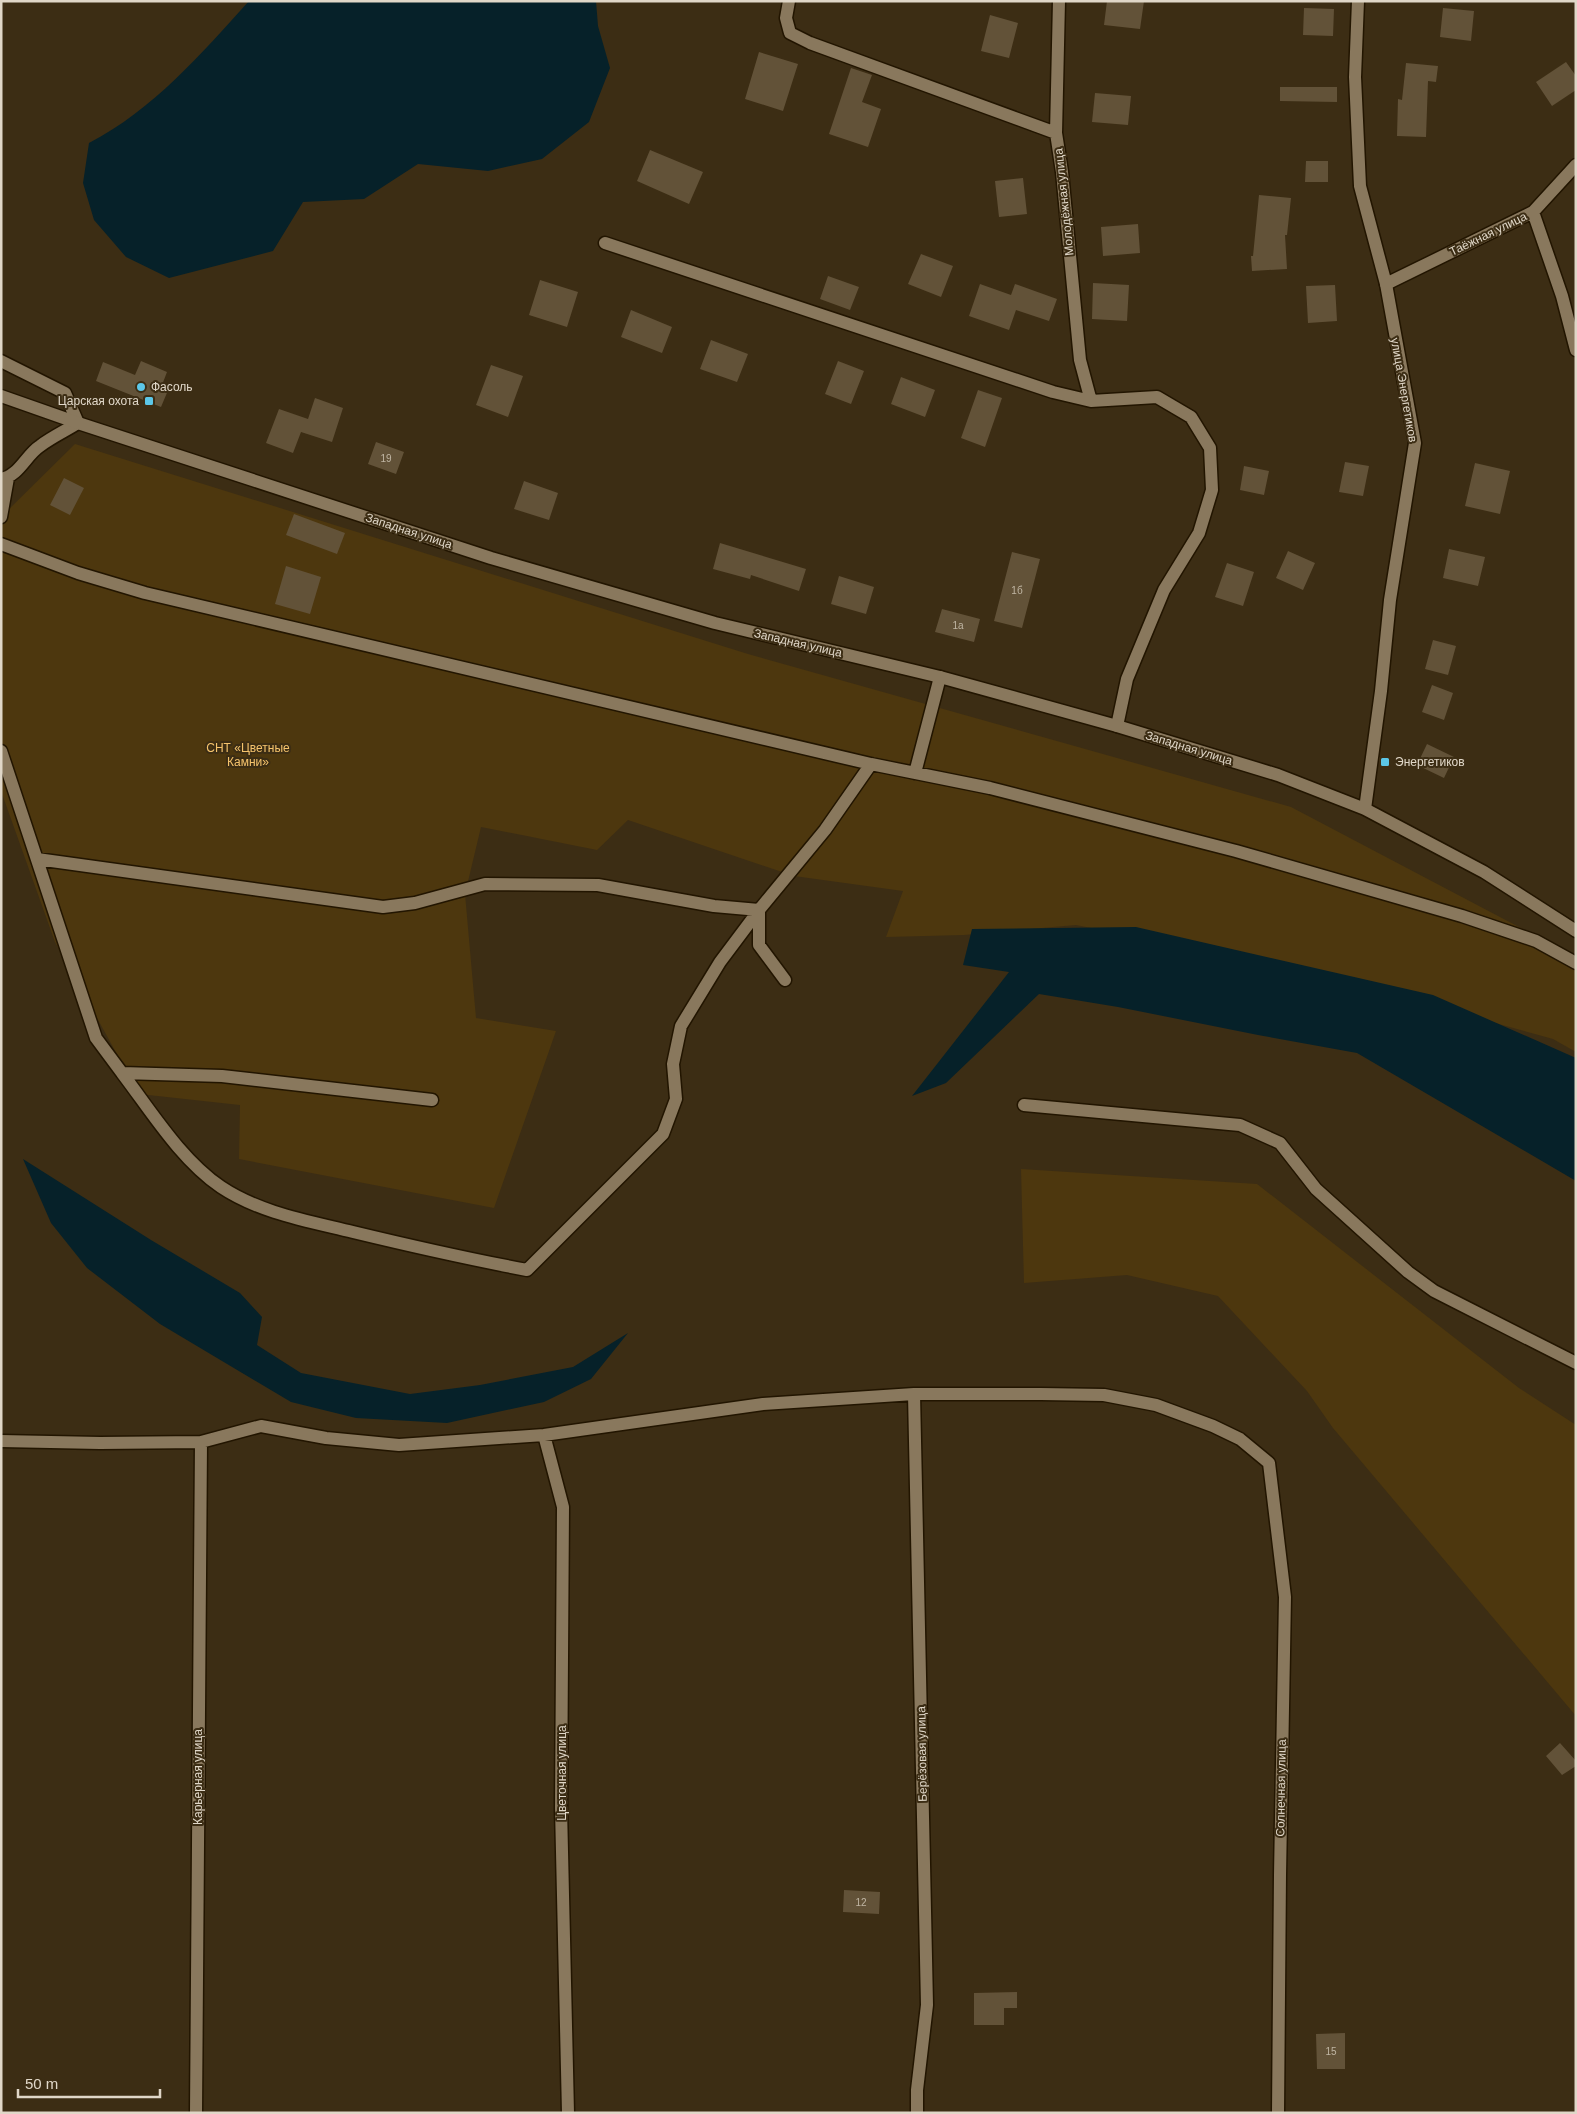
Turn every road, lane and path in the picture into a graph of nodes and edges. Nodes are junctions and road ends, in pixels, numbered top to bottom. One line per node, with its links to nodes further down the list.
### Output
1 (789, 1): 4 (street)
2 (1059, 1): 4 (street, Молодёжная улица)
3 (1358, 1): 8 (street, улица Энергетиков)
4 (1056, 133): 12 (street, Молодёжная улица)
5 (1576, 165): 6 (street, Таёжная улица)
6 (1533, 212): 8 (street, Таёжная улица); 9 (street)
7 (605, 242): 12 (street)
8 (1386, 284): 22 (street, улица Энергетиков)
9 (1576, 350)
10 (1, 361): 13 (street)
11 (1, 396): 13 (street, Западная улица)
12 (1091, 401): 18 (street)
13 (78, 423): 14 (street); 17 (street, Западная улица)
14 (4, 479): 15 (street)
15 (1, 517)
16 (1, 544): 20 (street)
17 (940, 677): 18 (street, Западная улица); 21 (street)
18 (1117, 726): 22 (street, Западная улица)
19 (1, 751): 23 (street)
20 (871, 764): 21 (street); 24 (street)
21 (915, 773): 26 (street)
22 (1365, 809): 25 (street, Западная улица)
23 (37, 860): 24 (street); 28 (street)
24 (759, 910): 27 (street); 28 (street)
25 (1576, 931)
26 (1576, 963)
27 (786, 980)
28 (122, 1073): 29 (street)
29 (432, 1100)
30 (1024, 1105): 31 (street)
31 (1576, 1363)
32 (914, 1394): 33 (street); 38 (street, Берёзовая улица); 39 (street, Солнечная улица)
33 (544, 1435): 35 (street); 37 (street, Цветочная улица)
34 (1, 1441): 35 (street)
35 (201, 1442): 36 (street, Карьерная улица)
36 (196, 2113)
37 (568, 2113)
38 (917, 2113)
39 (1278, 2113)

